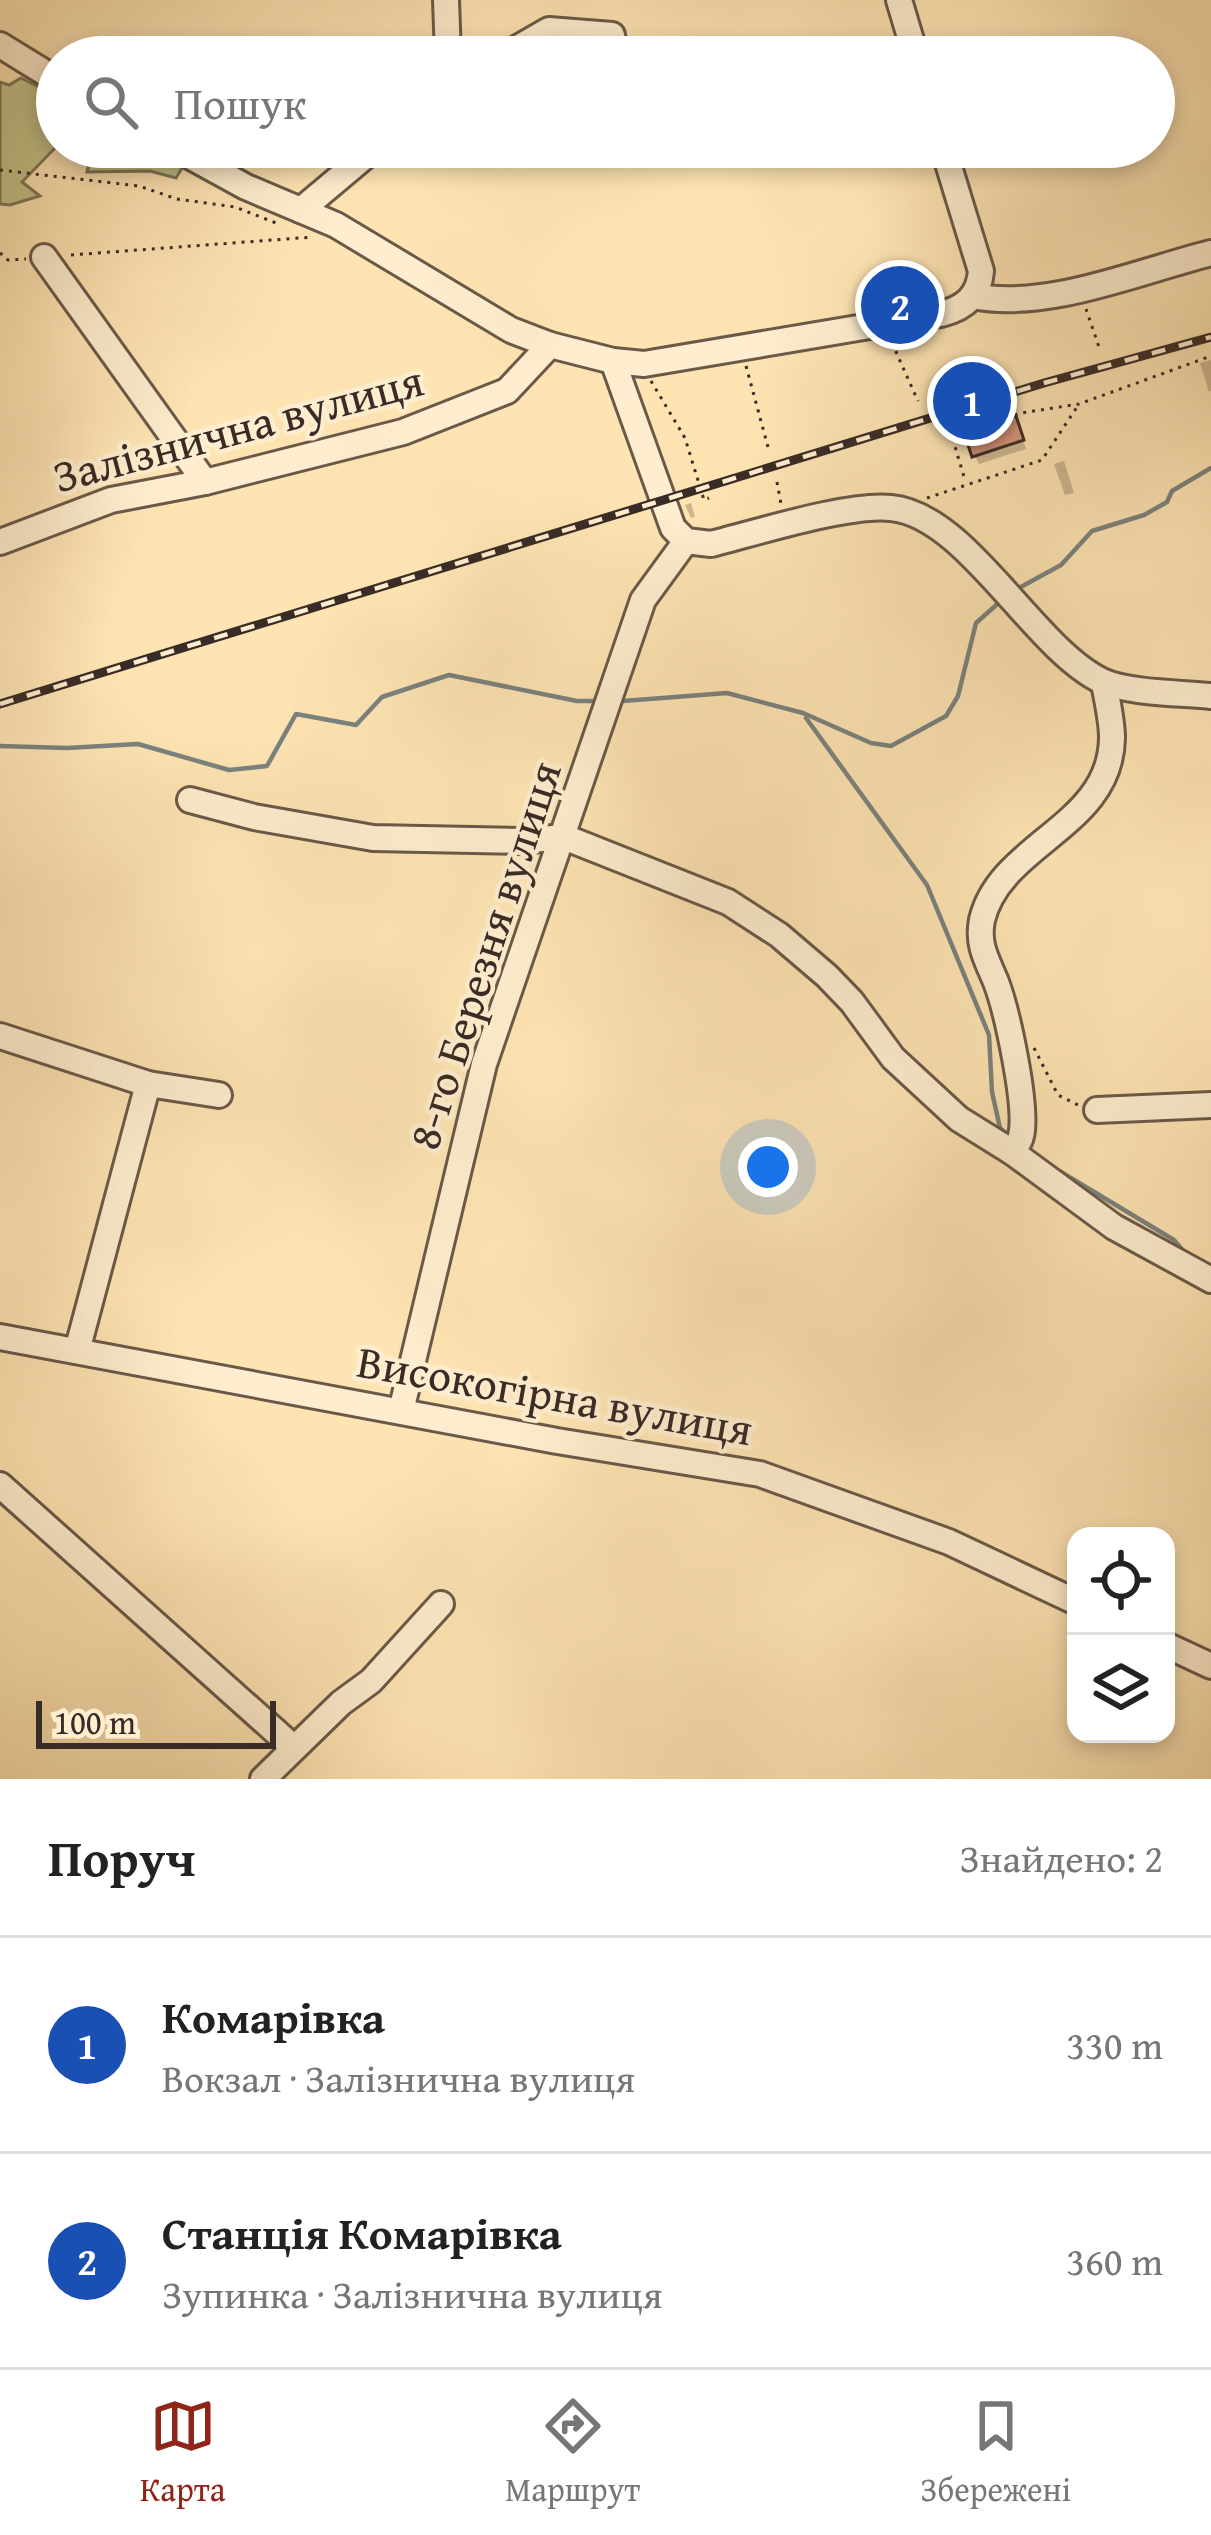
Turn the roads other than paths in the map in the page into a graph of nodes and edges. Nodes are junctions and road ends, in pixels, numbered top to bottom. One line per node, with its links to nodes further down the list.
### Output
1 (446, 0): 3 (street)
2 (899, 0): 6 (street)
3 (447, 36)
4 (540, 36): 5 (street)
5 (612, 36)
6 (910, 36)
7 (0, 45): 8 (street)
8 (36, 67)
9 (211, 168): 12 (street)
10 (351, 168): 12 (street)
11 (949, 168): 15 (street)
12 (301, 210): 16 (street)
13 (1211, 253): 15 (street)
14 (44, 257): 18 (street)
15 (973, 296): 17 (street)
16 (550, 345): 17 (street); 18 (street, Залізнична вулиця)
17 (614, 361): 19 (street)
18 (206, 482): 20 (street, Залізнична вулиця)
19 (686, 541): 21 (street); 24 (street, 8-го Березня вулиця)
20 (0, 542)
21 (1105, 682): 22 (street); 30 (street)
22 (1211, 696)
23 (190, 800): 24 (street)
24 (564, 837): 30 (street); 34 (street, 8-го Березня вулиця)
25 (0, 1036): 26 (street)
26 (148, 1084): 27 (street); 33 (street)
27 (219, 1095)
28 (1211, 1105): 29 (street)
29 (1097, 1110)
30 (1012, 1152): 31 (street)
31 (1211, 1280)
32 (0, 1338): 33 (street, Високогірна вулиця)
33 (77, 1351): 34 (street, Високогірна вулиця)
34 (401, 1411): 36 (street, Високогірна вулиця)
35 (0, 1485): 40 (street)
36 (1067, 1598)
37 (441, 1604): 40 (street)
38 (1175, 1649): 39 (street)
39 (1211, 1666)
40 (294, 1748): 41 (street)
41 (263, 1779)

